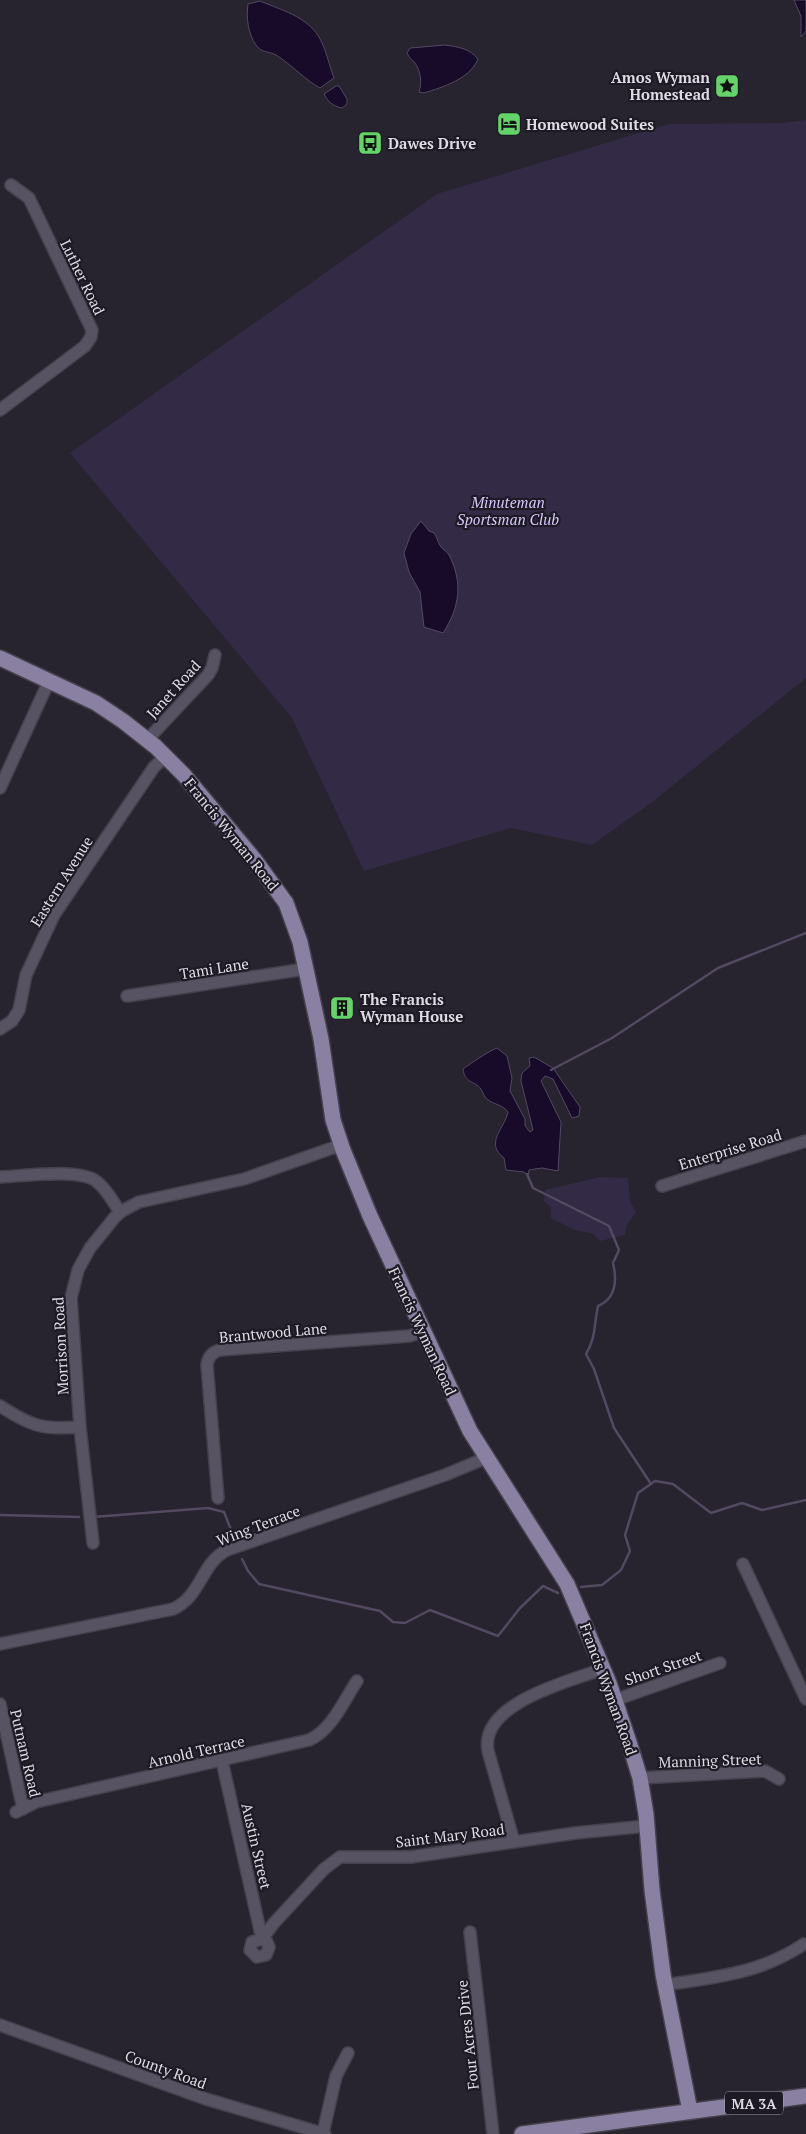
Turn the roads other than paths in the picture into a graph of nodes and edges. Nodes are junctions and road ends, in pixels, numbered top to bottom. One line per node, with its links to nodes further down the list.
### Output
1 (12, 185): 2 (street, Luther Road)
2 (0, 410)
3 (215, 654): 6 (street, Janet Road)
4 (0, 658): 5 (main road, Francis Wyman Road)
5 (49, 681): 6 (main road, Francis Wyman Road); 8 (street)
6 (147, 740): 7 (main road, Francis Wyman Road)
7 (166, 756): 9 (main road, Francis Wyman Road); 11 (street, Eastern Avenue)
8 (0, 788)
9 (305, 969): 10 (street, Tami Lane); 13 (main road, Francis Wyman Road)
10 (126, 996)
11 (0, 1029)
12 (806, 1141): 15 (street, Enterprise Road)
13 (341, 1145): 16 (street, Morrison Road); 17 (main road, Francis Wyman Road)
14 (0, 1177): 16 (street)
15 (662, 1186)
16 (120, 1212): 19 (street, Morrison Road)
17 (423, 1332): 20 (main road, Francis Wyman Road); 21 (street, Brantwood Lane)
18 (0, 1406): 19 (street)
19 (80, 1427): 22 (street, Morrison Road)
20 (486, 1458): 24 (street, Wing Terrace); 26 (main road, Francis Wyman Road)
21 (218, 1498)
22 (93, 1543)
23 (743, 1564): 28 (street)
24 (0, 1644)
25 (720, 1663): 29 (street, Short Street)
26 (603, 1669): 29 (main road, Francis Wyman Road); 36 (street)
27 (357, 1681): 31 (street, Arnold Terrace)
28 (806, 1699)
29 (615, 1700): 32 (main road, Francis Wyman Road)
30 (0, 1704): 34 (street, Putnam Road)
31 (222, 1761): 34 (street, Arnold Terrace); 38 (street, Austin Street)
32 (640, 1778): 33 (street, Manning Street); 35 (main road, Francis Wyman Road)
33 (779, 1779)
34 (20, 1810)
35 (647, 1826): 36 (street, Saint Mary Road); 40 (main road, Francis Wyman Road)
36 (514, 1842): 38 (street, Saint Mary Road)
37 (470, 1932): 46 (street, Four Acres Drive)
38 (262, 1939)
39 (804, 1944): 40 (street)
40 (665, 1985): 44 (main road, Francis Wyman Road)
41 (0, 2025): 45 (street, County Road)
42 (348, 2053): 45 (street)
43 (806, 2096): 44 (main road, MA 3A)
44 (690, 2110): 47 (main road, MA 3A)
45 (324, 2134)
46 (494, 2134)
47 (522, 2134)

